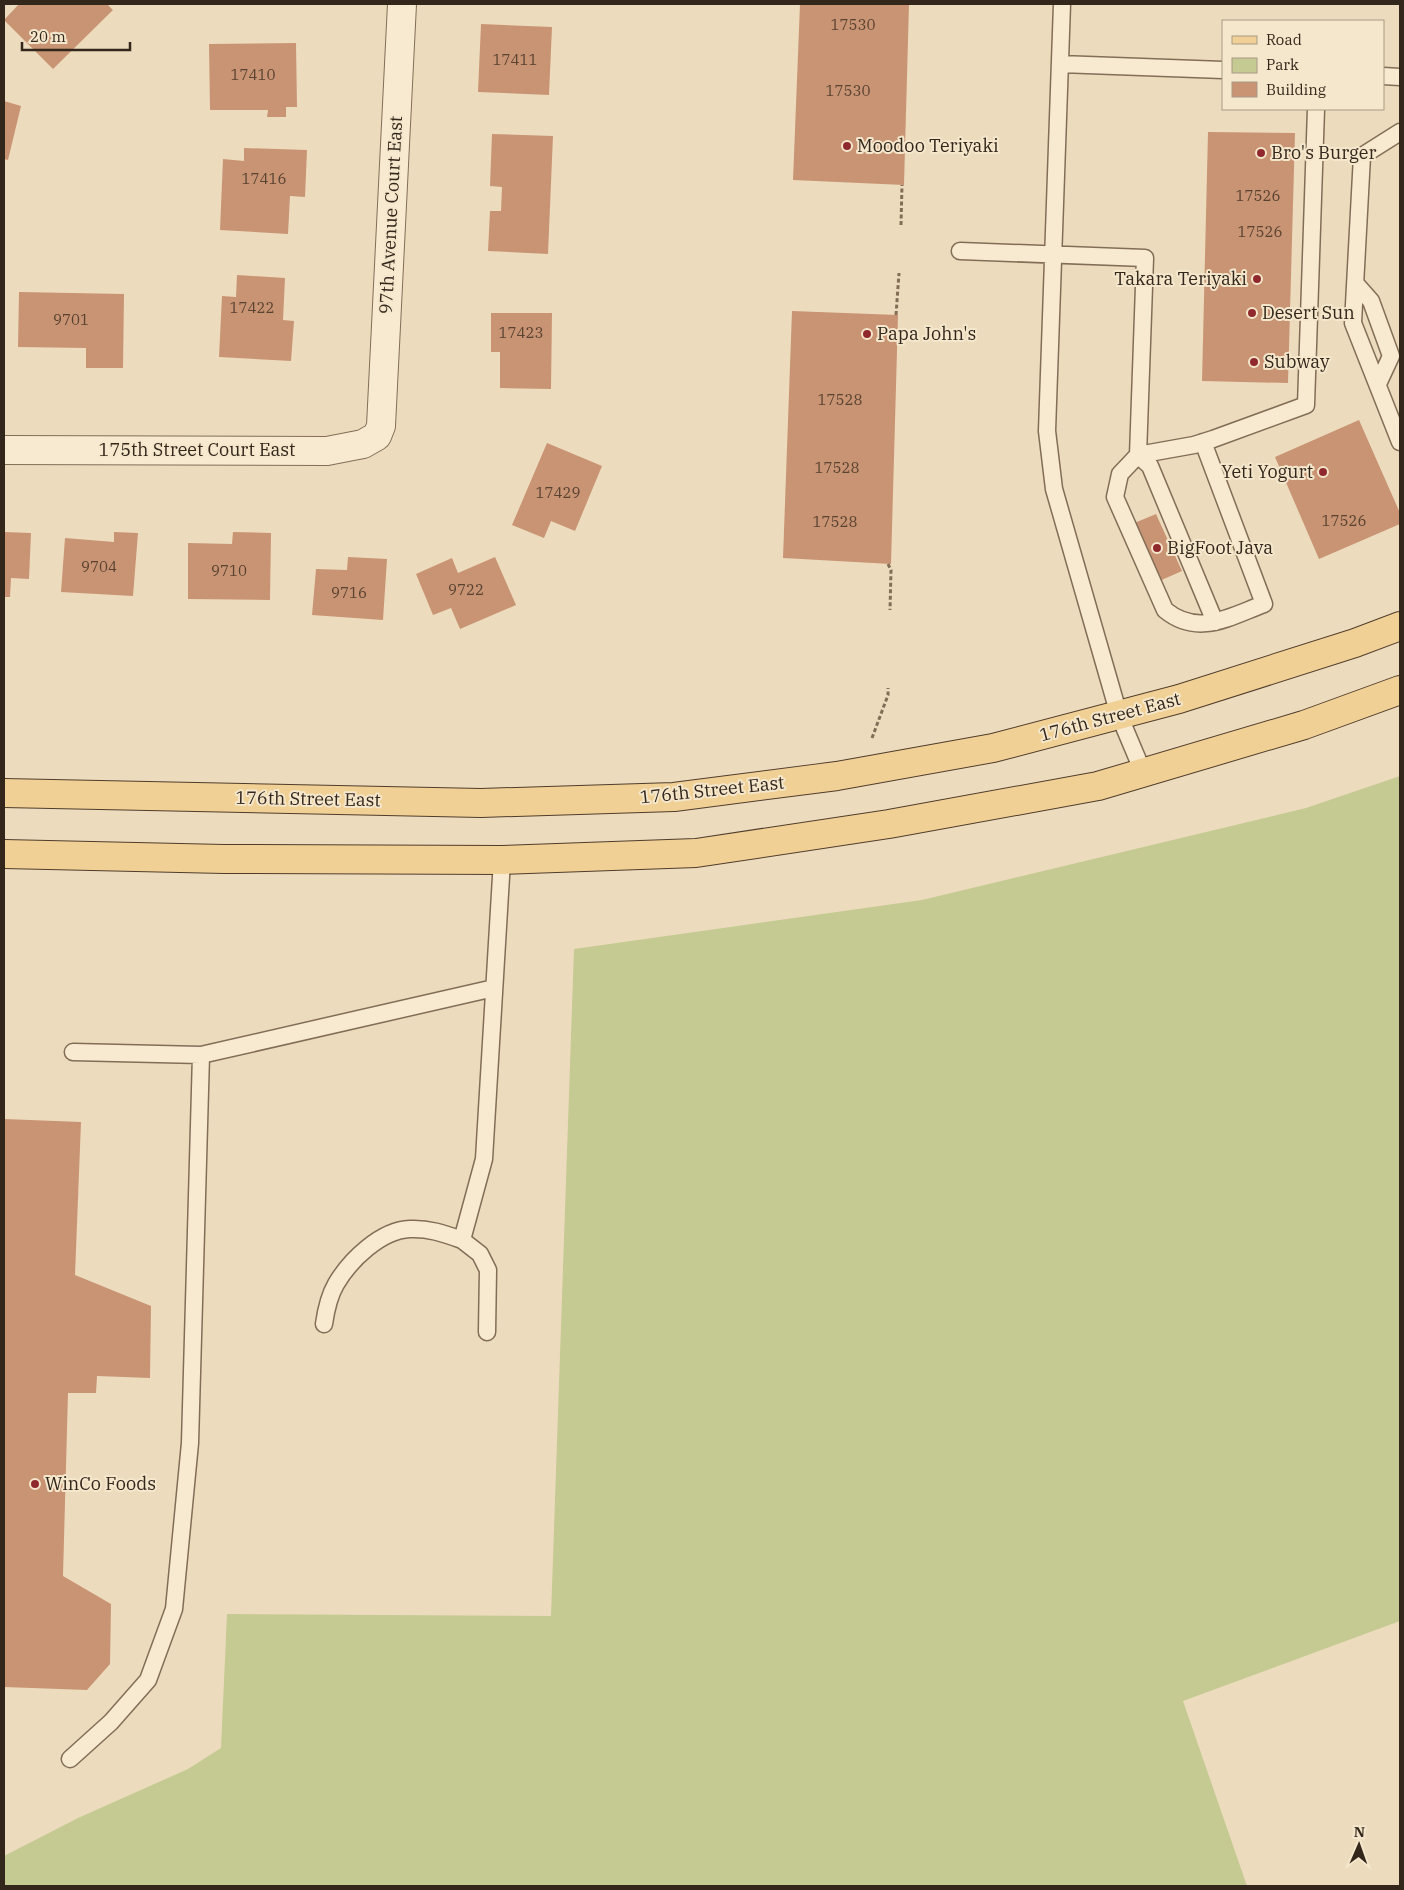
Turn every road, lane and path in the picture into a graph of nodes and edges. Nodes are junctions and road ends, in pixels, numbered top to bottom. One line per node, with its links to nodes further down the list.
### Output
1 (402, 4): 17 (street, 97th Avenue Court East)
2 (1062, 4): 3 (lane)
3 (1060, 64): 4 (lane); 12 (lane)
4 (1222, 70)
5 (1384, 76): 6 (lane)
6 (1400, 77)
7 (1316, 110): 18 (lane)
8 (1400, 132): 14 (lane)
9 (902, 185): 10 (path)
10 (901, 225)
11 (960, 251): 12 (lane)
12 (1053, 255): 21 (lane); 28 (lane)
13 (899, 273): 15 (path)
14 (1356, 284): 16 (lane); 16 (lane)
15 (896, 314)
16 (1378, 384): 19 (lane)
17 (381, 426): 20 (street, 175th Street Court East)
18 (1204, 442): 21 (lane); 24 (lane)
19 (1400, 442)
20 (4, 450)
21 (1138, 455): 24 (lane); 24 (lane)
22 (888, 564): 23 (path)
23 (890, 610)
24 (1215, 622)
25 (1400, 626): 28 (main road, 176th Street East)
26 (888, 688): 29 (path)
27 (1400, 690): 30 (main road)
28 (1119, 715): 30 (lane); 31 (main road, 176th Street East)
29 (872, 738)
30 (1143, 772): 33 (main road)
31 (4, 793)
32 (4, 854): 33 (main road)
33 (502, 860): 34 (lane)
34 (494, 988): 36 (lane); 37 (lane)
35 (73, 1052): 36 (lane)
36 (201, 1054): 40 (lane)
37 (462, 1240): 38 (lane); 39 (lane)
38 (324, 1324)
39 (487, 1332)
40 (70, 1759)

